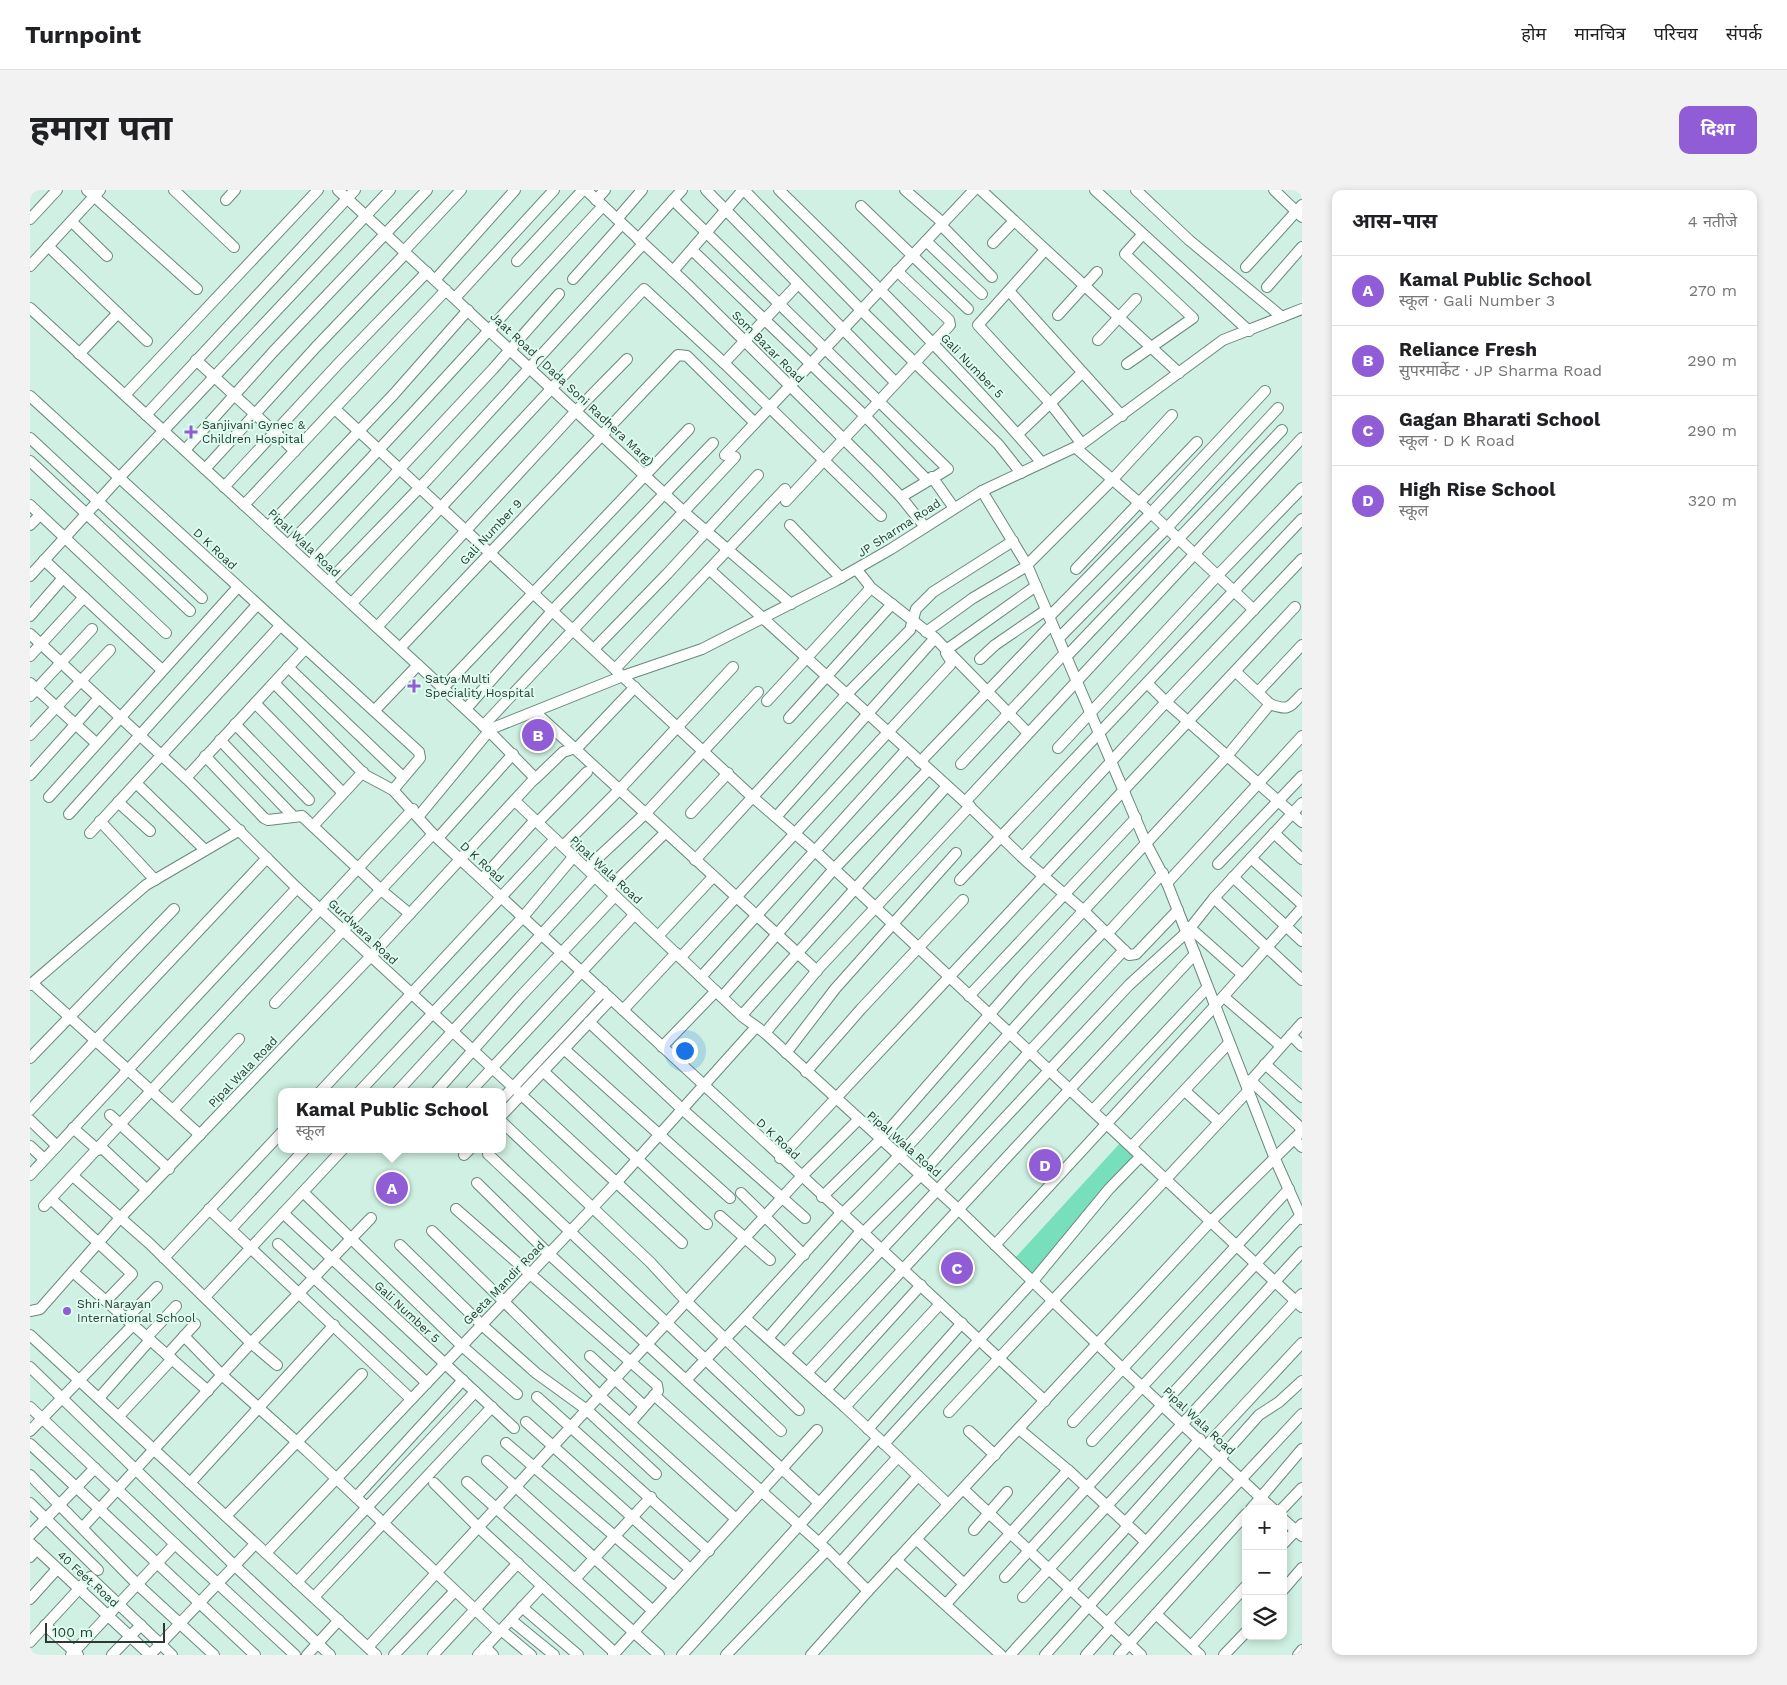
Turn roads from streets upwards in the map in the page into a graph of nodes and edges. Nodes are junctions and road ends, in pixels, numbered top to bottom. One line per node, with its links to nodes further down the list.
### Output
1 (58, 190): 34 (street)
2 (174, 190): 46 (street)
3 (235, 190): 27 (street)
4 (318, 190): 112 (street)
5 (338, 190): 26 (street, Jaat Road ( Dada Soni Radhera Marg))
6 (355, 190): 26 (street)
7 (390, 190): 33 (street)
8 (427, 190): 40 (street)
9 (461, 190): 50 (street)
10 (515, 190): 62 (street)
11 (554, 190): 72 (street)
12 (584, 190): 29 (street, Som Bazar Road); 53 (street)
13 (605, 190): 29 (street)
14 (642, 190): 37 (street)
15 (682, 190): 28 (street)
16 (706, 190): 32 (street)
17 (744, 190): 32 (street); 77 (street)
18 (779, 190): 67 (street, Gali Number 5)
19 (905, 190): 38 (street)
20 (974, 190): 38 (street)
21 (981, 190): 35 (street)
22 (1095, 190): 41 (street)
23 (1136, 190): 82 (street)
24 (1274, 190): 31 (street)
25 (94, 192): 36 (street); 66 (street)
26 (347, 199): 33 (street, Jaat Road ( Dada Soni Radhera Marg)); 97 (street)
27 (226, 200)
28 (673, 200): 39 (street); 42 (street)
29 (600, 203): 37 (street, Som Bazar Road); 86 (street)
30 (861, 206): 52 (street)
31 (1300, 211): 55 (street)
32 (725, 212): 39 (street); 63 (street)
33 (366, 216): 40 (street, Jaat Road ( Dada Soni Radhera Marg)); 105 (street)
34 (30, 218)
35 (1014, 221): 44 (street); 49 (street)
36 (72, 222): 45 (street); 51 (street)
37 (619, 222): 42 (street, Som Bazar Road); 61 (street)
38 (942, 224): 43 (street); 60 (street)
39 (707, 232): 48 (street); 74 (street)
40 (386, 234): 50 (street, Jaat Road ( Dada Soni Radhera Marg)); 110 (street)
41 (1142, 235): 87 (street); 92 (street)
42 (640, 241): 56 (street, Som Bazar Road); 102 (street)
43 (926, 241): 52 (street); 71 (street)
44 (993, 243)
45 (48, 246): 54 (street); 80 (street)
46 (234, 247)
47 (1302, 247): 65 (street)
48 (692, 250): 56 (street); 84 (street)
49 (1046, 250): 64 (street); 69 (street)
50 (405, 252): 58 (street, Jaat Road ( Dada Soni Radhera Marg)); 119 (street)
51 (106, 256)
52 (911, 256): 57 (street); 78 (street)
53 (518, 261)
54 (30, 266)
55 (1246, 267)
56 (673, 271): 90 (street, Som Bazar Road)
57 (897, 271): 67 (street); 91 (street)
58 (427, 272): 62 (street, Jaat Road ( Dada Soni Radhera Marg)); 129 (street)
59 (1097, 272): 64 (street)
60 (992, 277)
61 (573, 279)
62 (435, 280): 68 (street, Jaat Road ( Dada Soni Radhera Marg))
63 (798, 284): 74 (street); 85 (street)
64 (1084, 286): 81 (street); 83 (street)
65 (1267, 287)
66 (197, 289)
67 (880, 289): 77 (street); 91 (street, Gali Number 5)
68 (446, 290): 72 (street, Jaat Road ( Dada Soni Radhera Marg)); 117 (street)
69 (1009, 291): 103 (street); 114 (street)
70 (558, 294): 94 (street)
71 (982, 294)
72 (455, 298): 76 (street, Jaat Road ( Dada Soni Radhera Marg))
73 (1136, 299): 83 (street)
74 (780, 303): 84 (street); 93 (street)
75 (30, 308): 95 (street, Pipal Wala Road)
76 (468, 310): 86 (street, Jaat Road ( Dada Soni Radhera Marg)); 127 (street)
77 (861, 310): 85 (street); 98 (street)
78 (968, 310)
79 (1301, 311): 82 (street, JP Sharma Road)
80 (118, 313): 89 (street); 95 (street)
81 (1058, 316)
82 (1282, 317): 87 (street, JP Sharma Road)
83 (1118, 318): 88 (street); 92 (street)
84 (764, 320): 90 (street); 101 (street)
85 (843, 329): 93 (street); 106 (street)
86 (489, 330): 94 (street, Jaat Road ( Dada Soni Radhera Marg)); 139 (street)
87 (1249, 331): 104 (street, JP Sharma Road)
88 (1098, 340)
89 (148, 341)
90 (744, 341): 99 (street); 107 (street, Som Bazar Road)
91 (932, 343): 98 (street); 131 (street, Gali Number 5)
92 (1150, 347): 100 (street); 104 (street)
93 (825, 348): 101 (street); 113 (street)
94 (510, 349): 102 (street, Jaat Road ( Dada Soni Radhera Marg)); 145 (street)
95 (79, 354): 112 (street, Pipal Wala Road)
96 (627, 359): 118 (street)
97 (196, 360): 105 (street); 120 (street)
98 (915, 361): 106 (street); 146 (street)
99 (724, 363): 108 (street); 115 (street)
100 (1126, 364)
101 (809, 365): 107 (street); 122 (street)
102 (530, 368): 108 (street, Jaat Road ( Dada Soni Radhera Marg)); 153 (street)
103 (1082, 373): 114 (street); 123 (street)
104 (1179, 373): 123 (street, JP Sharma Road)
105 (215, 377): 110 (street); 128 (street)
106 (895, 382): 113 (street)
107 (789, 385): 115 (street); 134 (street, Som Bazar Road)
108 (553, 389): 118 (street, Jaat Road ( Dada Soni Radhera Marg)); 164 (street)
109 (1265, 391): 168 (street)
110 (234, 395): 119 (street); 138 (street)
111 (30, 396): 149 (street, D K Road)
112 (125, 396): 120 (street, Pipal Wala Road)
113 (880, 401): 122 (street); 150 (street)
114 (1050, 403): 131 (street); 137 (street)
115 (768, 408): 124 (street); 141 (street)
116 (1278, 408): 176 (street)
117 (335, 409): 127 (street); 140 (street)
118 (576, 411): 130 (street, Jaat Road ( Dada Soni Radhera Marg)); 177 (street)
119 (255, 414): 129 (street); 144 (street)
120 (146, 415): 128 (street, Pipal Wala Road)
121 (1172, 415): 151 (street)
122 (865, 416): 134 (street); 150 (street)
123 (1122, 416): 137 (street, JP Sharma Road)
124 (755, 423): 130 (street, Gali Number 9); 166 (street)
125 (689, 429): 147 (street)
126 (1282, 430): 180 (street)
127 (359, 431): 139 (street); 174 (street)
128 (164, 432): 138 (street, Pipal Wala Road); 149 (street)
129 (274, 432): 140 (street); 152 (street)
130 (601, 434): 147 (street, Jaat Road ( Dada Soni Radhera Marg)); 184 (street, Gali Number 9)
131 (1018, 434): 143 (street, Gali Number 5)
132 (30, 438): 159 (street)
133 (1302, 438): 185 (street, Geeta Mandir Road)
134 (844, 439): 141 (street); 158 (street, Som Bazar Road)
135 (1198, 442): 161 (street)
136 (713, 443): 157 (street)
137 (1079, 446): 143 (street, JP Sharma Road); 151 (street)
138 (185, 450): 144 (street, Pipal Wala Road)
139 (380, 450): 145 (street); 182 (street)
140 (295, 451): 162 (street)
141 (824, 460): 160 (street); 170 (street)
142 (30, 461): 167 (street)
143 (1042, 463): 146 (street, JP Sharma Road)
144 (204, 468): 152 (street, Pipal Wala Road)
145 (400, 469): 153 (street); 189 (street)
146 (1021, 473): 156 (street, JP Sharma Road)
147 (645, 475): 157 (street, Jaat Road ( Dada Soni Radhera Marg)); 202 (street)
148 (758, 475): 178 (street)
149 (119, 478): 159 (street); 200 (street, D K Road)
150 (929, 479): 158 (street); 165 (street)
151 (1113, 479): 161 (street); 188 (street)
152 (224, 487): 162 (street, Pipal Wala Road)
153 (420, 487): 164 (street); 197 (street)
154 (785, 488): 183 (street)
155 (1302, 488): 193 (street)
156 (982, 491): 165 (street, JP Sharma Road); 181 (street)
157 (665, 494): 166 (street, Jaat Road ( Dada Soni Radhera Marg)); 210 (street)
158 (901, 497): 175 (street, Som Bazar Road)
159 (98, 501): 167 (street); 204 (street)
160 (786, 501)
161 (1139, 503): 168 (street); 190 (street)
162 (244, 505): 174 (street, Pipal Wala Road)
163 (30, 506): 169 (street)
164 (441, 508): 177 (street); 205 (street)
165 (954, 508): 175 (street, JP Sharma Road)
166 (684, 512): 178 (street, Jaat Road ( Dada Soni Radhera Marg)); 220 (street)
167 (87, 513): 179 (street); 212 (street)
168 (1151, 513): 176 (street); 214 (street)
169 (40, 515): 172 (street); 179 (street)
170 (881, 516)
171 (1302, 519): 201 (street)
172 (30, 525)
173 (790, 525): 196 (street)
174 (268, 527): 182 (street, Pipal Wala Road)
175 (925, 527): 192 (street, JP Sharma Road)
176 (1167, 528): 180 (street); 224 (street)
177 (466, 530): 184 (street); 218 (street)
178 (706, 530): 183 (street, Jaat Road ( Dada Soni Radhera Marg)); 229 (street)
179 (64, 538): 187 (street); 221 (street)
180 (1178, 538): 185 (street); 232 (street)
181 (1013, 541): 188 (street); 216 (street)
182 (288, 545): 189 (street, Pipal Wala Road)
183 (729, 551): 191 (street); 206 (street, Jaat Road ( Dada Soni Radhera Marg))
184 (490, 552): 202 (street); 227 (street, Gali Number 9)
185 (1194, 553): 193 (street); 246 (street, Geeta Mandir Road)
186 (1302, 559): 211 (street)
187 (44, 560): 194 (street); 195 (street)
188 (1027, 565): 198 (street); 223 (street)
189 (310, 566): 197 (street, Pipal Wala Road)
190 (1076, 569)
191 (710, 570): 215 (street); 240 (street)
192 (857, 570): 196 (street, JP Sharma Road); 199 (street)
193 (1218, 575): 201 (street); 267 (street)
194 (30, 576)
195 (63, 578): 203 (street); 213 (street)
196 (841, 578): 206 (street, JP Sharma Road)
197 (328, 582): 205 (street, Pipal Wala Road)
198 (1036, 586): 214 (street); 231 (street)
199 (870, 587): 207 (street); 234 (street)
200 (238, 588): 208 (street, D K Road); 241 (street)
201 (1235, 591): 211 (street); 248 (street)
202 (533, 592): 210 (street); 250 (street)
203 (84, 597): 225 (street); 241 (street)
204 (202, 598)
205 (352, 603): 218 (street, Pipal Wala Road)
206 (791, 604): 215 (street, JP Sharma Road)
207 (892, 604): 216 (street); 244 (street)
208 (257, 605): 217 (street, D K Road); 280 (street)
209 (1295, 607): 242 (street)
210 (553, 610): 220 (street); 263 (street)
211 (1254, 610): 259 (street)
212 (190, 611)
213 (30, 616)
214 (1049, 617): 224 (street); 235 (street); 253 (street)
215 (761, 619): 234 (street); 243 (street, JP Sharma Road)
216 (913, 622): 223 (street); 256 (street)
217 (280, 626): 228 (street, D K Road); 289 (street)
218 (377, 626): 227 (street, Pipal Wala Road)
219 (92, 629): 236 (street)
220 (574, 630): 229 (street); 275 (street)
221 (166, 633)
222 (30, 634): 225 (street, Gurdwara Road)
223 (930, 635): 231 (street); 268 (street)
224 (1059, 638): 232 (street)
225 (40, 644): 233 (street); 236 (street, Gurdwara Road)
226 (1302, 645): 254 (street)
227 (400, 648): 237 (street, Pipal Wala Road)
228 (305, 649): 238 (street); 264 (street, D K Road)
229 (594, 649): 240 (street)
230 (110, 650): 245 (street)
231 (947, 651): 253 (street); 276 (street)
232 (1066, 655): 246 (street); 266 (street)
233 (30, 656)
234 (805, 657): 244 (street); 258 (street)
235 (980, 659)
236 (61, 663): 245 (street, Gurdwara Road); 251 (street)
237 (418, 665): 250 (street, Pipal Wala Road); 264 (street)
238 (288, 667): 247 (street); 301 (street)
239 (733, 667): 274 (street)
240 (616, 668): 243 (street)
241 (162, 670): 269 (street)
242 (1236, 672): 254 (street); 271 (street)
243 (623, 676): 249 (street); 265 (street, JP Sharma Road)
244 (826, 677): 256 (street); 270 (street)
245 (80, 681): 257 (street, Gurdwara Road); 262 (street)
246 (1076, 682): 267 (street); 277 (street, Geeta Mandir Road)
247 (274, 683): 260 (street); 295 (street)
248 (1147, 683): 259 (street); 278 (street)
249 (635, 687): 274 (street); 285 (street)
250 (443, 688): 263 (street, Pipal Wala Road)
251 (32, 690): 262 (street)
252 (758, 692): 287 (street)
253 (986, 692): 266 (street); 294 (street)
254 (1258, 692): 261 (street)
255 (1302, 694): 261 (street)
256 (846, 695): 268 (street); 311 (street)
257 (99, 698): 269 (street, Gurdwara Road); 273 (street)
258 (767, 700)
259 (1166, 702): 271 (street); 292 (street)
260 (255, 703): 272 (street); 309 (street)
261 (1270, 704): 291 (street)
262 (56, 707): 273 (street); 279 (street)
263 (466, 709): 275 (street, Pipal Wala Road)
264 (374, 711): 301 (street, D K Road)
265 (536, 712): 275 (street, JP Sharma Road); 285 (street)
266 (1009, 713): 277 (street); 293 (street)
267 (1090, 713): 278 (street); 284 (street)
268 (867, 714): 276 (street); 324 (street)
269 (119, 717): 280 (street, Gurdwara Road); 283 (street)
270 (789, 718)
271 (1189, 722): 291 (street); 308 (street)
272 (235, 724): 281 (street); 312 (street)
273 (76, 725): 283 (street); 298 (street)
274 (678, 727): 287 (street); 307 (street)
275 (487, 729): 288 (street, Pipal Wala Road); 318 (street)
276 (887, 732): 286 (street); 334 (street)
277 (1028, 733): 317 (street, Geeta Mandir Road)
278 (1099, 734): 292 (street); 337 (street)
279 (30, 735)
280 (141, 737): 289 (street, Gurdwara Road); 321 (street)
281 (220, 740): 290 (street); 323 (street)
282 (1300, 742): 303 (street)
283 (96, 743): 310 (street)
284 (1058, 748)
285 (575, 749): 302 (street); 307 (street)
286 (906, 750): 294 (street); 341 (street)
287 (704, 751): 297 (street); 322 (street)
288 (513, 754): 302 (street, Pipal Wala Road); 336 (street)
289 (161, 756): 300 (street, Gurdwara Road); 304 (street)
290 (205, 756): 300 (street); 323 (street)
291 (1227, 756): 303 (street); 339 (street)
292 (1111, 762): 308 (street); 345 (street)
293 (961, 764)
294 (924, 766): 305 (street); 353 (street)
295 (363, 772): 306 (street); 309 (street)
296 (587, 772): 327 (street)
297 (728, 773): 311 (street); 319 (street)
298 (30, 775)
299 (1302, 776): 314 (street)
300 (186, 778): 330 (street, Gurdwara Road)
301 (403, 778): 306 (street, D K Road)
302 (535, 779): 313 (street, Pipal Wala Road)
303 (1258, 782): 314 (street); 358 (street)
304 (136, 783): 315 (street); 340 (street)
305 (947, 786): 317 (street); 363 (street)
306 (394, 790): 318 (street, D K Road)
307 (619, 790): 322 (street); 338 (street)
308 (1124, 790): 325 (street); 354 (street)
309 (343, 793): 329 (street)
310 (49, 797)
311 (752, 797): 324 (street); 349 (street)
312 (309, 800)
313 (515, 801): 327 (street, Pipal Wala Road); 348 (street, Pipal Wala Road)
314 (1278, 801): 320 (street); 350 (street)
315 (118, 802): 326 (street); 331 (street)
316 (1302, 803): 320 (street)
317 (968, 804): 337 (street); 372 (street, Geeta Mandir Road)
318 (416, 813): 336 (street, D K Road); 352 (street)
319 (691, 813)
320 (1292, 813): 328 (street); 335 (street)
321 (69, 814)
322 (645, 814): 333 (street); 351 (street)
323 (292, 816): 329 (street)
324 (776, 817): 334 (street)
325 (1136, 818): 339 (street); 366 (street)
326 (100, 821): 332 (street); 360 (street)
327 (537, 821): 338 (street, Pipal Wala Road); 359 (street)
328 (1302, 822)
329 (313, 826): 352 (street)
330 (240, 830): 340 (street); 344 (street, Gurdwara Road)
331 (150, 831)
332 (90, 833)
333 (666, 833): 349 (street); 365 (street)
334 (793, 833): 341 (street); 368 (street)
335 (1274, 833): 346 (street); 347 (street)
336 (435, 836): 348 (street, D K Road); 364 (street)
337 (1000, 836): 345 (street); 361 (street)
338 (559, 842): 343 (street, Pipal Wala Road); 367 (street)
339 (1146, 842): 358 (street); 377 (street)
340 (206, 850): 360 (street)
341 (815, 851): 353 (street); 381 (street)
342 (956, 853): 382 (street)
343 (574, 856): 351 (street, Pipal Wala Road); 380 (street)
344 (267, 858): 362 (street, Gurdwara Road); 427 (street)
345 (1023, 858): 354 (street)
346 (1251, 858): 357 (street); 371 (street)
347 (1302, 859)
348 (460, 860): 359 (street, D K Road); 378 (street, Pipal Wala Road)
349 (694, 860): 356 (street)
350 (1218, 864)
351 (586, 868): 355 (street, Pipal Wala Road)
352 (358, 869): 364 (street); 375 (street)
353 (834, 869): 363 (street); 388 (street)
354 (1043, 875): 366 (street); 403 (street)
355 (595, 876): 365 (street, Pipal Wala Road); 387 (street)
356 (713, 877): 368 (street); 389 (street)
357 (1232, 877): 369 (street); 383 (street)
358 (1165, 878): 376 (street); 386 (street)
359 (482, 879): 367 (street, D K Road)
360 (155, 880): 405 (street)
361 (960, 880)
362 (297, 888): 375 (street, Gurdwara Road); 440 (street)
363 (854, 888): 372 (street); 395 (street)
364 (381, 890): 378 (street); 385 (street)
365 (612, 892): 379 (street, Pipal Wala Road); 394 (street)
366 (1064, 893): 377 (street); 410 (street)
367 (503, 897): 380 (street, D K Road); 408 (street)
368 (736, 898): 381 (street); 397 (street)
369 (1214, 898): 384 (street); 392 (street)
370 (963, 900): 391 (street)
371 (1302, 904)
372 (876, 908): 382 (street); 399 (street, Geeta Mandir Road)
373 (1302, 908): 383 (street)
374 (174, 909): 419 (street)
375 (320, 909): 385 (street, Gurdwara Road); 452 (street)
376 (1178, 910): 384 (street); 393 (street)
377 (1084, 911): 386 (street); 417 (street)
378 (410, 914): 398 (street, Pipal Wala Road)
379 (635, 914): 389 (street, Pipal Wala Road); 400 (street)
380 (523, 916): 387 (street, D K Road); 416 (street)
381 (757, 917): 388 (street); 402 (street)
382 (892, 924): 391 (street); 435 (street)
383 (1286, 927): 390 (street); 392 (street)
384 (1188, 930): 396 (street); 401 (street); 439 (street)
385 (344, 931): 398 (street, Gurdwara Road); 413 (street)
386 (1105, 932): 393 (street); 424 (street)
387 (543, 935): 394 (street, D K Road); 423 (street)
388 (777, 935): 395 (street); 409 (street)
389 (658, 936): 397 (street, Pipal Wala Road)
390 (1302, 941)
391 (918, 948): 403 (street); 442 (street)
392 (1266, 949): 401 (street); 404 (street)
393 (1124, 950): 434 (street)
394 (562, 952): 400 (street, D K Road); 433 (street)
395 (798, 953): 399 (street); 418 (street)
396 (1195, 954): 406 (street); 451 (street)
397 (678, 955): 402 (street, Pipal Wala Road); 415 (street)
398 (371, 956): 408 (street, Gurdwara Road); 473 (street, Pipal Wala Road)
399 (817, 971): 422 (street, Geeta Mandir Road)
400 (583, 972): 407 (street, D K Road); 438 (street)
401 (1243, 975): 411 (street)
402 (701, 977): 409 (street, Pipal Wala Road)
403 (950, 978): 410 (street); 457 (street)
404 (1302, 980)
405 (31, 984): 419 (street)
406 (1207, 988): 414 (street); 461 (street)
407 (603, 991): 412 (street, D K Road); 450 (street)
408 (412, 994): 416 (street, Gurdwara Road); 445 (street)
409 (719, 994): 418 (street, Pipal Wala Road); 431 (street)
410 (969, 996): 417 (street)
411 (1224, 997): 414 (street); 429 (street)
412 (611, 999): 415 (street, D K Road); 420 (street)
413 (275, 1004)
414 (1214, 1007): 428 (street); 466 (street)
415 (624, 1010): 431 (street, D K Road)
416 (433, 1013): 423 (street, Gurdwara Road); 446 (street)
417 (989, 1014): 424 (street); 476 (street)
418 (742, 1015): 422 (street, Pipal Wala Road)
419 (69, 1016): 427 (street); 436 (street)
420 (589, 1022): 432 (street); 458 (street)
421 (1302, 1023): 425 (street)
422 (760, 1030): 435 (street, Pipal Wala Road); 444 (street, Geeta Mandir Road)
423 (453, 1032): 433 (street, Gurdwara Road); 447 (street)
424 (1009, 1033): 434 (street); 487 (street)
425 (1291, 1035): 429 (street); 430 (street)
426 (239, 1039): 460 (street)
427 (95, 1040): 440 (street); 459 (street)
428 (1229, 1043): 443 (street); 453 (street)
429 (1281, 1046): 437 (street)
430 (1302, 1046)
431 (662, 1047): 444 (street, D K Road)
432 (564, 1049): 441 (street); 472 (street)
433 (473, 1051): 438 (street, Gurdwara Road); 448 (street)
434 (1030, 1051): 439 (street); 494 (street)
435 (786, 1053): 442 (street, Pipal Wala Road)
436 (30, 1058)
437 (1265, 1064): 443 (street); 456 (street)
438 (492, 1068): 449 (street); 450 (street, Gurdwara Road)
439 (1050, 1069): 451 (street); 501 (street)
440 (128, 1070): 452 (street); 470 (street)
441 (543, 1071): 455 (street); 490 (street)
442 (806, 1072): 457 (street, Pipal Wala Road)
443 (1249, 1085): 467 (street); 471 (street); 488 (street)
444 (704, 1086): 458 (street, Geeta Mandir Road); 486 (street, D K Road)
445 (324, 1088)
446 (363, 1088)
447 (401, 1088)
448 (440, 1088)
449 (474, 1088)
450 (513, 1088): 454 (street); 455 (street, Gurdwara Road)
451 (1070, 1088): 461 (street); 510 (street)
452 (152, 1090): 460 (street); 468 (street)
453 (1185, 1090): 467 (street); 479 (street)
454 (506, 1095)
455 (521, 1095): 462 (street); 498 (street, Gurdwara Road)
456 (1302, 1097)
457 (835, 1099): 465 (street, Pipal Wala Road); 486 (street)
458 (682, 1109): 472 (street, Geeta Mandir Road); 506 (street)
459 (30, 1110)
460 (173, 1110): 473 (street)
461 (1093, 1110): 466 (street)
462 (506, 1111)
463 (110, 1115): 468 (street)
464 (30, 1120): 478 (street)
465 (858, 1120): 476 (street, Pipal Wala Road); 495 (street)
466 (1107, 1122): 479 (street); 530 (street)
467 (1219, 1122): 496 (street)
468 (121, 1125): 481 (street); 491 (street)
469 (506, 1126): 509 (street)
470 (73, 1128): 478 (street); 481 (street)
471 (1302, 1130): 475 (street)
472 (660, 1134): 490 (street, Geeta Mandir Road); 505 (street)
473 (200, 1135): 491 (street, Pipal Wala Road)
474 (278, 1136): 507 (street)
475 (1294, 1139): 480 (street); 488 (street)
476 (880, 1140): 487 (street, Pipal Wala Road); 504 (street)
477 (30, 1146): 489 (street)
478 (57, 1146): 489 (street)
479 (1132, 1146): 485 (street)
480 (1302, 1147)
481 (99, 1148): 493 (street); 500 (street)
482 (301, 1153): 521 (street)
483 (339, 1153): 502 (street)
484 (488, 1154): 522 (street)
485 (1141, 1156): 496 (street); 546 (street)
486 (780, 1158): 495 (street, D K Road)
487 (900, 1158): 494 (street, Pipal Wala Road); 512 (street)
488 (1275, 1158): 499 (street); 519 (street)
489 (44, 1159): 492 (street)
490 (637, 1160): 498 (street, Geeta Mandir Road); 520 (street)
491 (169, 1169): 500 (street, Pipal Wala Road)
492 (30, 1175)
493 (73, 1176): 516 (street); 527 (street)
494 (920, 1176): 501 (street, Pipal Wala Road); 524 (street)
495 (801, 1177): 504 (street, D K Road); 506 (street)
496 (1167, 1180): 519 (street); 554 (street)
497 (477, 1183): 536 (street)
498 (616, 1183): 509 (street, Geeta Mandir Road); 528 (street, Gurdwara Road)
499 (1288, 1189): 515 (street); 532 (street)
500 (147, 1190): 516 (street, Pipal Wala Road)
501 (938, 1191): 510 (street, Pipal Wala Road); 534 (street)
502 (303, 1192): 511 (street); 526 (street)
503 (741, 1193): 514 (street)
504 (822, 1197): 512 (street, D K Road)
505 (730, 1198)
506 (782, 1198): 514 (street); 518 (street)
507 (209, 1209): 521 (street); 538 (street)
508 (456, 1209): 544 (street)
509 (592, 1209): 522 (street, Geeta Mandir Road); 556 (street)
510 (959, 1210): 530 (street, Pipal Wala Road); 542 (street)
511 (283, 1213): 533 (street); 539 (street, Gali Number 5)
512 (842, 1214): 524 (street, D K Road); 537 (street)
513 (720, 1216): 525 (street)
514 (765, 1216): 525 (street); 537 (street)
515 (1301, 1217): 541 (street)
516 (120, 1218): 527 (street, Pipal Wala Road); 538 (street)
517 (371, 1218): 526 (street)
518 (805, 1218)
519 (1210, 1222): 532 (street); 576 (street)
520 (707, 1224)
521 (231, 1229): 533 (street)
522 (571, 1231): 536 (street, Geeta Mandir Road); 562 (street)
523 (432, 1232): 552 (street)
524 (862, 1232): 534 (street, D K Road); 569 (street)
525 (746, 1238): 540 (street); 556 (street)
526 (351, 1239): 539 (street); 577 (street)
527 (100, 1243): 543 (street, Pipal Wala Road); 553 (street)
528 (682, 1243)
529 (278, 1244): 545 (street)
530 (995, 1244): 546 (street, Pipal Wala Road)
531 (400, 1245): 566 (street)
532 (1235, 1245): 541 (street); 587 (street)
533 (252, 1248): 550 (street); 551 (street)
534 (882, 1250): 542 (street, D K Road); 578 (street)
535 (1302, 1252): 547 (street)
536 (549, 1254): 544 (street, Geeta Mandir Road); 573 (street)
537 (804, 1255): 560 (street)
538 (164, 1258): 551 (street)
539 (331, 1259): 545 (street); 584 (street, Gali Number 5)
540 (770, 1260)
541 (1255, 1264): 547 (street); 597 (street)
542 (903, 1270): 548 (street, D K Road); 588 (street)
543 (74, 1272): 553 (street); 559 (street, Pipal Wala Road)
544 (529, 1275): 552 (street, Geeta Mandir Road); 583 (street)
545 (313, 1278): 550 (street); 596 (street)
546 (1033, 1281): 554 (street, Pipal Wala Road); 572 (street)
547 (1275, 1282): 555 (street); 609 (street)
548 (921, 1286): 557 (street, D K Road); 598 (street)
549 (157, 1287): 561 (street)
550 (299, 1292): 565 (street); 574 (street)
551 (205, 1297): 574 (street)
552 (505, 1300): 566 (street, Geeta Mandir Road); 604 (street)
553 (106, 1301): 561 (street)
554 (1053, 1301): 576 (street, Pipal Wala Road); 581 (street)
555 (1300, 1301): 624 (street)
556 (687, 1302): 562 (street); 571 (street)
557 (940, 1304): 563 (street, D K Road); 613 (street)
558 (176, 1306): 570 (street)
559 (30, 1311)
560 (746, 1318): 569 (street); 571 (street)
561 (129, 1322): 570 (street); 594 (street)
562 (667, 1322): 573 (street); 582 (street)
563 (962, 1323): 572 (street, D K Road); 627 (street)
564 (195, 1324): 568 (street)
565 (334, 1325): 607 (street); 614 (street)
566 (482, 1325): 577 (street, Geeta Mandir Road); 615 (street)
567 (30, 1334): 594 (street)
568 (184, 1336): 580 (street); 590 (street)
569 (768, 1338): 578 (street)
570 (149, 1339): 580 (street); 606 (street)
571 (724, 1339): 582 (street); 616 (street)
572 (980, 1340): 581 (street, D K Road); 634 (street)
573 (647, 1342): 583 (street); 593 (street)
574 (251, 1343): 585 (street); 590 (street)
575 (1302, 1343): 636 (street)
576 (1099, 1344): 587 (street, Pipal Wala Road); 608 (street)
577 (462, 1346): 584 (street, Geeta Mandir Road); 601 (street)
578 (785, 1353): 588 (street)
579 (590, 1356): 591 (street)
580 (169, 1357): 599 (street); 619 (street)
581 (1000, 1359): 608 (street, D K Road); 617 (street)
582 (704, 1360): 593 (street); 629 (street)
583 (629, 1362): 591 (street); 602 (street)
584 (445, 1364): 592 (street, Gali Number 5); 596 (street, Geeta Mandir Road)
585 (277, 1365)
586 (30, 1367): 605 (street)
587 (1122, 1368): 597 (street, Pipal Wala Road); 622 (street)
588 (807, 1373): 598 (street)
589 (362, 1374): 633 (street)
590 (222, 1375): 599 (street); 614 (street)
591 (615, 1379): 604 (street); 610 (street)
592 (463, 1380): 600 (street, Gali Number 5); 667 (street)
593 (686, 1380): 648 (street)
594 (80, 1381): 605 (street); 606 (street)
595 (1302, 1381): 644 (street)
596 (426, 1384): 607 (street, Geeta Mandir Road)
597 (1144, 1387): 609 (street, Pipal Wala Road); 635 (street)
598 (826, 1390): 613 (street)
599 (208, 1391): 640 (street)
600 (475, 1392): 612 (street, Gali Number 5); 679 (street)
601 (517, 1394)
602 (654, 1395): 610 (street); 665 (street)
603 (537, 1396): 625 (street)
604 (600, 1396): 615 (street); 623 (street)
605 (63, 1398): 620 (street); 649 (street)
606 (99, 1398): 619 (street)
607 (411, 1400): 654 (street, Geeta Mandir Road)
608 (1045, 1401): 628 (street)
609 (1163, 1404): 624 (street, Pipal Wala Road); 662 (street)
610 (644, 1406): 623 (street)
611 (30, 1407): 620 (street)
612 (492, 1407): 626 (street, Gali Number 5); 688 (street)
613 (845, 1407): 627 (street)
614 (258, 1408): 633 (street); 657 (street)
615 (587, 1410): 625 (street); 651 (street)
616 (799, 1410)
617 (949, 1412)
618 (1302, 1414): 655 (street)
619 (119, 1416): 640 (street)
620 (42, 1419): 631 (street); 646 (street)
621 (526, 1422): 639 (street)
622 (1073, 1422)
623 (630, 1424): 686 (street)
624 (1184, 1424): 636 (street, Pipal Wala Road); 678 (street)
625 (572, 1427): 639 (street); 668 (street)
626 (514, 1428)
627 (868, 1429): 634 (street)
628 (1019, 1429): 642 (street); 650 (street)
629 (781, 1430)
630 (817, 1430): 648 (street)
631 (30, 1431)
632 (969, 1432): 642 (street)
633 (296, 1441): 654 (street); 682 (street)
634 (881, 1441): 643 (street); 671 (street)
635 (1092, 1442)
636 (1204, 1442): 644 (street, Pipal Wala Road); 689 (street)
637 (506, 1443): 647 (street)
638 (30, 1444): 659 (street)
639 (554, 1446): 647 (street); 685 (street)
640 (155, 1449): 649 (street); 657 (street)
641 (1302, 1450): 669 (street)
642 (995, 1454): 661 (street)
643 (898, 1457): 653 (street); 701 (street)
644 (1221, 1458): 655 (street, Pipal Wala Road); 700 (street)
645 (487, 1461): 660 (street)
646 (95, 1468): 659 (street); 664 (street)
647 (534, 1468): 660 (street); 697 (street)
648 (782, 1468): 665 (street); 671 (street)
649 (137, 1469): 664 (street); 714 (street)
650 (1068, 1470): 662 (street); 695 (street)
651 (656, 1474)
652 (30, 1475): 672 (street)
653 (918, 1476): 673 (street); 712 (street)
654 (337, 1478): 667 (street); 708 (street, Geeta Mandir Road)
655 (1243, 1480): 669 (street, Pipal Wala Road); 752 (street)
656 (467, 1482): 677 (street)
657 (190, 1483): 682 (street)
658 (434, 1483): 692 (street)
659 (76, 1487): 672 (street); 680 (street)
660 (514, 1488): 677 (street); 709 (street)
661 (963, 1488): 673 (street); 681 (street)
662 (1087, 1488): 678 (street); 707 (street)
663 (1302, 1488): 676 (street)
664 (118, 1490): 680 (street); 702 (street)
665 (762, 1491): 686 (street); 690 (street)
666 (1007, 1492): 681 (street)
667 (356, 1497): 679 (street)
668 (651, 1497): 685 (street); 706 (street)
669 (1261, 1498): 674 (street); 675 (street, Pipal Wala Road)
670 (30, 1503): 683 (street)
671 (819, 1503): 690 (street)
672 (59, 1504): 683 (street); 691 (street)
673 (948, 1504): 698 (street)
674 (1255, 1505)
675 (1269, 1505)
676 (1286, 1505)
677 (496, 1507): 692 (street); 722 (street)
678 (1108, 1507): 689 (street); 718 (street)
679 (366, 1508): 688 (street); 723 (street)
680 (99, 1509): 691 (street); 713 (street)
681 (990, 1512): 693 (street); 695 (street)
682 (226, 1516): 703 (street)
683 (46, 1518): 696 (street); 719 (street)
684 (1242, 1518): 745 (street)
685 (633, 1519): 697 (street); 717 (street)
686 (736, 1519): 706 (street)
687 (1287, 1522): 694 (street)
688 (383, 1524): 720 (street); 736 (street)
689 (1126, 1524): 700 (street); 731 (street)
690 (800, 1526): 701 (street); 783 (street)
691 (83, 1527): 724 (street)
692 (478, 1527): 711 (street); 720 (street)
693 (974, 1530)
694 (1300, 1530): 699 (street)
695 (1012, 1532): 707 (street); 726 (street)
696 (30, 1535)
697 (615, 1537): 709 (street); 729 (street)
698 (916, 1539): 710 (street); 726 (street)
699 (1287, 1541)
700 (1146, 1542): 742 (street)
701 (819, 1543): 705 (street)
702 (175, 1544): 713 (street); 725 (street)
703 (255, 1544): 708 (street); 714 (street)
704 (32, 1550): 716 (street, 40 Feet Road)
705 (827, 1550): 712 (street); 784 (street)
706 (708, 1551): 717 (street)
707 (1030, 1551): 718 (street); 721 (street)
708 (266, 1553): 723 (street)
709 (594, 1559): 722 (street); 744 (street)
710 (896, 1560): 734 (street); 740 (street)
711 (518, 1563): 728 (street); 743 (street)
712 (840, 1563): 734 (street)
713 (156, 1564): 724 (street); 739 (street)
714 (235, 1566): 725 (street); 758 (street)
715 (1302, 1568): 727 (street)
716 (57, 1569): 730 (street, 40 Feet Road); 737 (street)
717 (690, 1569): 729 (street)
718 (1049, 1569): 731 (street); 735 (street)
719 (98, 1570)
720 (435, 1573): 733 (street); 762 (street)
721 (1006, 1577)
722 (575, 1579): 754 (street)
723 (297, 1582): 736 (street)
724 (137, 1584): 738 (street); 749 (street)
725 (218, 1584): 739 (street); 772 (street)
726 (964, 1584): 740 (street)
727 (1287, 1585)
728 (542, 1586): 741 (street); 766 (street)
729 (674, 1587): 744 (street)
730 (78, 1588): 738 (street); 746 (street, 40 Feet Road); 750 (street)
731 (1071, 1590): 742 (street); 787 (street)
732 (1242, 1590): 761 (street)
733 (455, 1591): 743 (street); 776 (street)
734 (868, 1591): 785 (street)
735 (1023, 1597)
736 (314, 1598): 747 (street)
737 (30, 1599)
738 (119, 1604): 746 (street); 751 (street)
739 (200, 1604): 749 (street); 771 (street)
740 (946, 1604): 786 (street)
741 (522, 1607): 748 (street); 781 (street)
742 (1090, 1607): 752 (street); 788 (street)
743 (476, 1610): 753 (street); 777 (street)
744 (653, 1611): 754 (street)
745 (1156, 1614): 760 (street); 761 (street)
746 (108, 1615): 755 (street, 40 Feet Road); 765 (street)
747 (339, 1620): 758 (street); 762 (street)
748 (511, 1620): 753 (street); 780 (street)
749 (180, 1623): 759 (street); 770 (street)
750 (45, 1625): 757 (street); 765 (street)
751 (142, 1625): 755 (street); 759 (street)
752 (1109, 1625): 760 (street); 789 (street)
753 (500, 1631): 764 (street); 779 (street)
754 (634, 1633): 766 (street); 782 (street)
755 (131, 1635): 767 (street); 768 (street, 40 Feet Road)
756 (1242, 1636): 793 (street)
757 (30, 1642)
758 (318, 1643): 773 (street); 774 (street)
759 (160, 1644): 768 (street); 769 (street)
760 (1129, 1644): 790 (street); 791 (street)
761 (1191, 1646): 792 (street)
762 (368, 1647): 775 (street)
763 (1302, 1650): 794 (street)
764 (481, 1651): 778 (street)
765 (75, 1654)
766 (614, 1654)
767 (112, 1655)
768 (150, 1655)
769 (172, 1655)
770 (214, 1655)
771 (255, 1655)
772 (294, 1655)
773 (307, 1655)
774 (330, 1655)
775 (376, 1655)
776 (394, 1655)
777 (433, 1655)
778 (493, 1655)
779 (532, 1655)
780 (554, 1655)
781 (578, 1655)
782 (659, 1655)
783 (682, 1655)
784 (726, 1655)
785 (811, 1655)
786 (1001, 1655)
787 (1010, 1655)
788 (1045, 1655)
789 (1086, 1655)
790 (1119, 1655)
791 (1141, 1655)
792 (1200, 1655)
793 (1224, 1655)
794 (1298, 1655)

